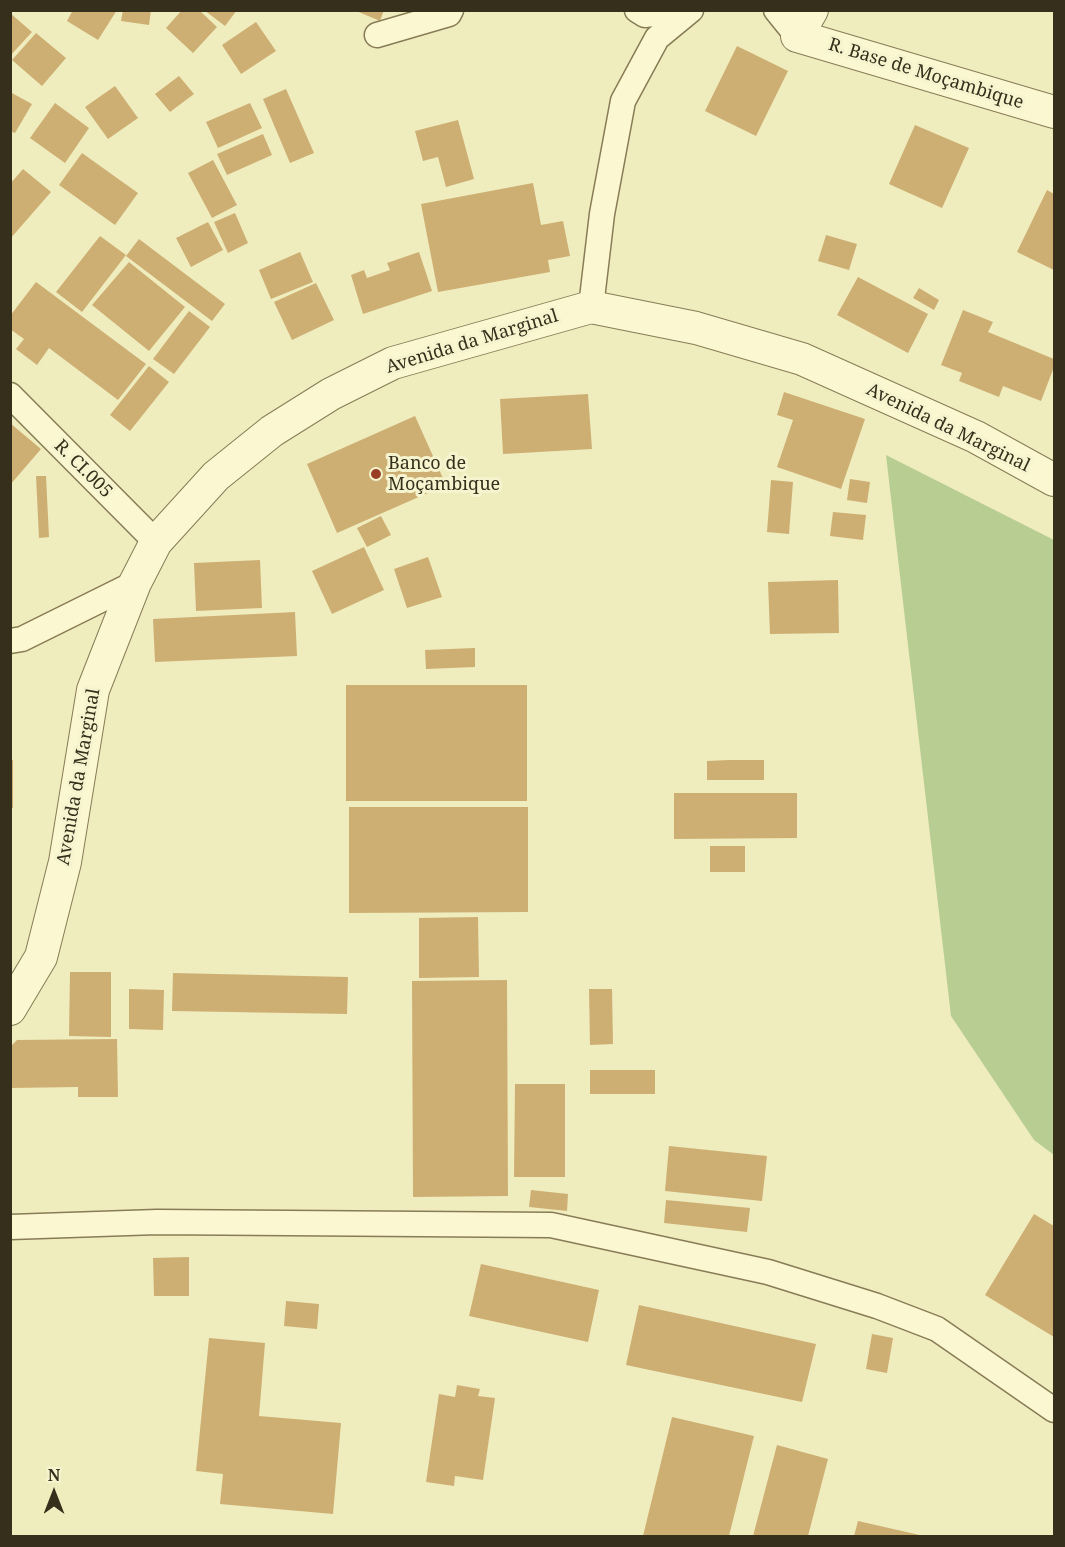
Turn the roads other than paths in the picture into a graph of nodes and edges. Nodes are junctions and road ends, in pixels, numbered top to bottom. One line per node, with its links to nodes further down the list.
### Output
1 (452, 10): 7 (street)
2 (637, 10): 3 (street)
3 (681, 10)
4 (691, 10): 9 (street)
5 (776, 10): 6 (street)
6 (805, 23): 8 (street, R. Base de Moçambique)
7 (377, 35)
8 (1054, 112)
9 (591, 307): 11 (street, Avenida da Marginal); 12 (street, Avenida da Marginal)
10 (10, 395): 12 (street, R. CI.005)
11 (1054, 480)
12 (156, 542): 13 (street, Avenida da Marginal)
13 (135, 583): 14 (street); 15 (street, Avenida da Marginal)
14 (10, 641)
15 (10, 1009)
16 (10, 1227): 17 (street)
17 (1054, 1410)

